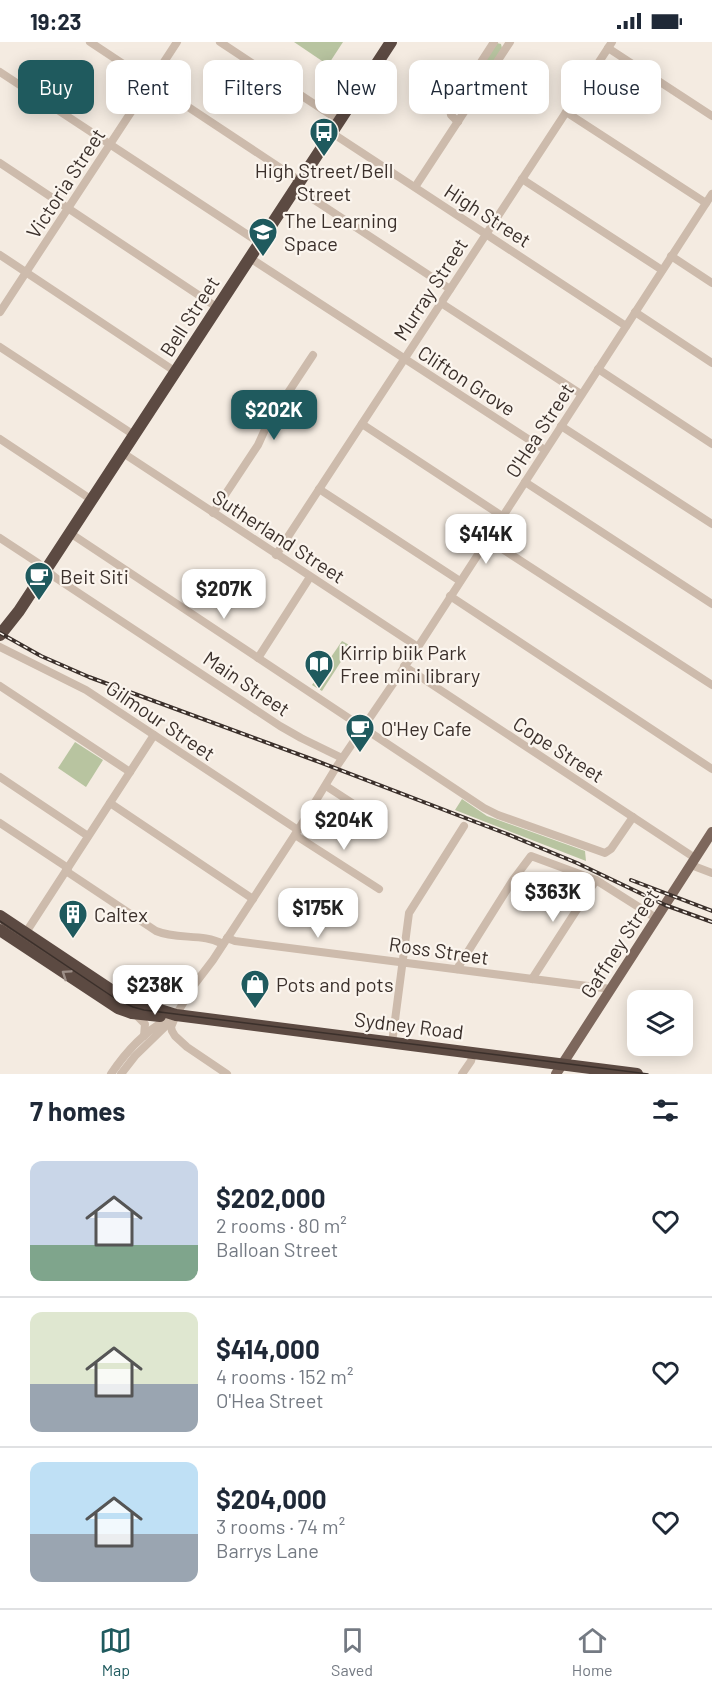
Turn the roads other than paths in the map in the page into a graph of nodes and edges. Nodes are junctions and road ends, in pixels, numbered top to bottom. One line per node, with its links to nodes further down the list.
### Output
1 (90, 42): 8 (street)
2 (177, 42): 9 (street, Victoria Street)
3 (220, 42): 17 (street)
4 (391, 42): 17 (highway, Bell Street)
5 (494, 42): 18 (street)
6 (510, 42): 18 (street)
7 (610, 45): 10 (street, Murray Street); 16 (street)
8 (117, 60)
9 (165, 60)
10 (600, 60)
11 (0, 72): 20 (street)
12 (191, 110): 23 (street)
13 (130, 114): 20 (street, Victoria Street)
14 (565, 114): 22 (street, Murray Street)
15 (569, 114): 25 (street)
16 (712, 116)
17 (340, 121): 19 (highway, Bell Street)
18 (458, 122): 24 (street)
19 (332, 133): 23 (highway, Bell Street); 24 (street, High Street)
20 (110, 145): 26 (street, Victoria Street); 28 (street)
21 (0, 163): 26 (street)
22 (522, 179): 27 (street, Murray Street); 32 (street)
23 (298, 185): 28 (highway, Bell Street); 35 (street)
24 (415, 187): 27 (street, High Street)
25 (710, 200): 30 (street, O'Hea Street)
26 (68, 208): 33 (street, Victoria Street); 37 (street)
27 (486, 234): 35 (street, Murray Street); 40 (street, High Street)
28 (260, 243): 31 (highway, Bell Street)
29 (0, 255): 33 (street)
30 (671, 256): 32 (street, O'Hea Street); 34 (street)
31 (250, 258): 37 (highway, Bell Street); 43 (street, Clifton Grove)
32 (662, 270): 39 (street, O'Hea Street)
33 (26, 273): 38 (street, Victoria Street); 46 (street)
34 (712, 283)
35 (450, 289): 36 (street, Murray Street)
36 (441, 303): 43 (street, Murray Street); 47 (street)
37 (218, 308): 46 (highway, Bell Street)
38 (0, 312)
39 (635, 312): 40 (street, O'Hea Street); 44 (street)
40 (626, 326): 45 (street, O'Hea Street)
41 (0, 347): 50 (street)
42 (313, 355): 58 (street)
43 (405, 359): 48 (street, Murray Street); 53 (street, Clifton Grove)
44 (712, 363)
45 (598, 369): 47 (street, O'Hea Street); 52 (street)
46 (176, 372): 50 (highway, Bell Street)
47 (581, 394): 49 (street, O'Hea Street)
48 (362, 424): 56 (street, Murray Street); 59 (street)
49 (561, 426): 53 (street, O'Hea Street); 60 (street)
50 (134, 435): 54 (highway, Bell Street)
51 (0, 439): 57 (street)
52 (712, 444)
53 (545, 450): 55 (street, O'Hea Street)
54 (123, 453): 57 (highway, Bell Street); 58 (street, Sutherland Street)
55 (525, 482): 59 (street, O'Hea Street); 69 (street)
56 (319, 489): 64 (street, Murray Street); 67 (street)
57 (92, 500): 61 (highway, Bell Street)
58 (213, 513): 64 (street, Sutherland Street)
59 (502, 516): 63 (street, O'Hea Street)
60 (712, 524)
61 (70, 533): 65 (highway, Bell Street); 74 (street)
62 (0, 538): 65 (street, Main Street)
63 (487, 539): 67 (street, O'Hea Street); 76 (street)
64 (276, 555): 66 (street, Sutherland Street)
65 (46, 569): 70 (highway, Bell Street); 80 (street, Main Street)
66 (310, 577): 72 (street, Sutherland Street); 74 (street)
67 (460, 581): 68 (street, O'Hea Street)
68 (450, 596): 72 (street, O'Hea Street); 81 (street)
69 (712, 604)
70 (19, 611): 71 (highway, Bell Street); 73 (highway, Bell Street)
71 (0, 635)
72 (418, 646): 75 (street, O'Hea Street)
73 (0, 647): 79 (street, Gilmour Street)
74 (258, 658): 78 (street)
75 (404, 666): 78 (street, O'Hea Street); 86 (street, Cope Street)
76 (712, 685)
77 (0, 686): 82 (street)
78 (363, 728): 80 (street, O'Hea Street); 86 (street)
79 (154, 735): 82 (street); 90 (street, Gilmour Street)
80 (342, 758): 84 (street, O'Hea Street)
81 (712, 769)
82 (130, 772): 85 (street)
83 (0, 777): 92 (street)
84 (326, 786): 89 (street); 90 (street, O'Hea Street)
85 (110, 803): 92 (street); 98 (street)
86 (633, 817): 93 (street, Cope Street)
87 (0, 823): 94 (street, Ross Street)
88 (464, 826): 104 (street)
89 (379, 828)
90 (296, 832): 97 (street, Gilmour Street); 98 (street, O'Hea Street)
91 (712, 832): 93 (main road, Gaffney Street)
92 (88, 836): 94 (street)
93 (693, 861): 95 (street, Cope Street); 100 (main road, Gaffney Street)
94 (67, 870): 102 (street); 103 (street, Ross Street)
95 (712, 873)
96 (596, 880): 100 (street); 105 (street); 106 (street)
97 (378, 889)
98 (253, 899): 103 (street, O'Hea Street)
99 (0, 916): 102 (highway, Sydney Road)
100 (656, 918): 107 (main road, Gaffney Street)
101 (0, 930): 102 (highway, Sydney Road)
102 (22, 938): 108 (highway, Sydney Road, one-way to 102); 109 (highway, Sydney Road)
103 (225, 941): 104 (street, Ross Street); 109 (street, O'Hea Street)
104 (402, 961): 105 (street, Ross Street); 112 (street)
105 (457, 969): 106 (street, Ross Street)
106 (532, 979): 107 (street, Ross Street)
107 (611, 989): 115 (main road, Gaffney Street)
108 (132, 1013): 109 (highway, Sydney Road); 111 (street)
109 (176, 1015): 110 (street, O'Hea Street); 111 (street); 112 (highway, Sydney Road); 113 (street)
110 (158, 1035): 113 (street); 117 (street, O'Hea Street)
111 (144, 1036): 116 (street)
112 (392, 1043): 114 (highway, Sydney Road)
113 (187, 1047): 118 (street)
114 (473, 1053): 115 (highway, Sydney Road); 119 (street)
115 (560, 1069): 120 (highway, Sydney Road)
116 (111, 1074)
117 (122, 1074)
118 (227, 1074)
119 (462, 1074)
120 (637, 1074)

